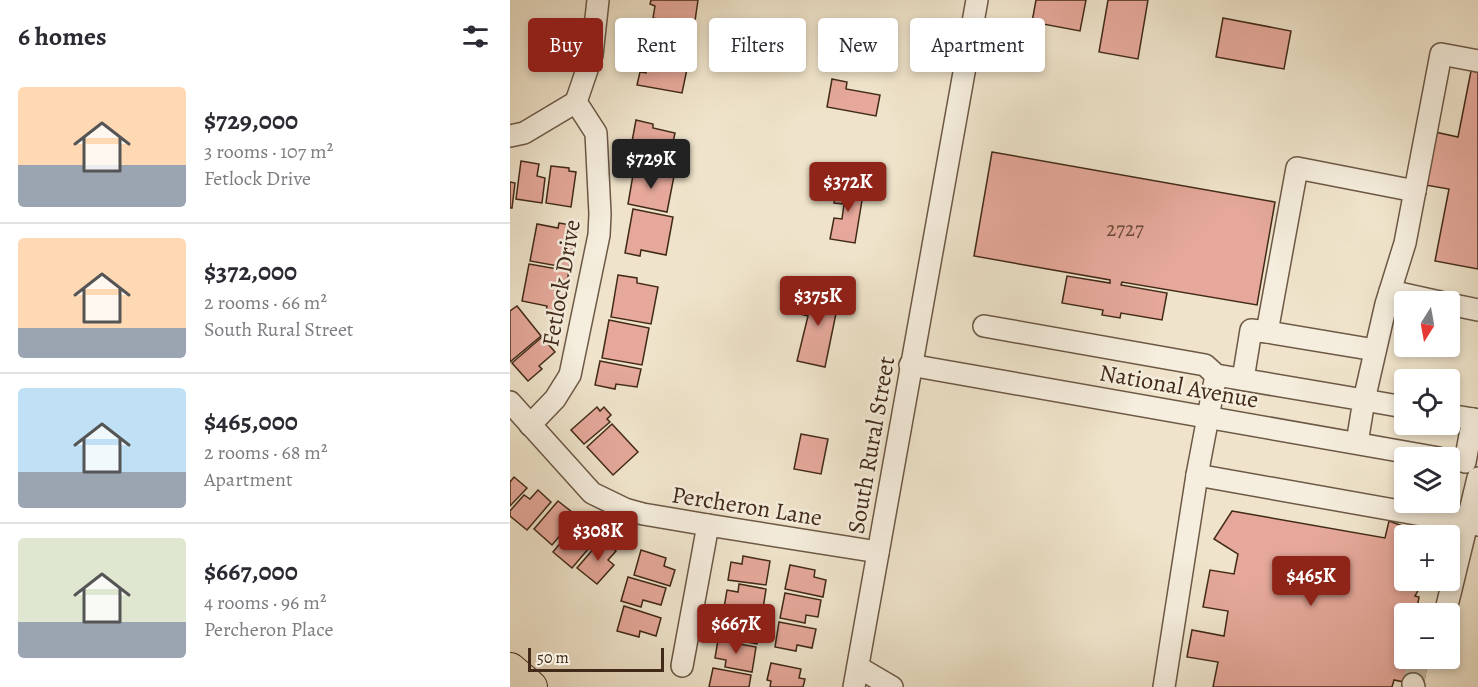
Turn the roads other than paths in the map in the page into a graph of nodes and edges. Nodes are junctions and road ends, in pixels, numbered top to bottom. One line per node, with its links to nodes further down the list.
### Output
1 (598, 0): 4 (street)
2 (977, 0): 14 (street, South Rural Street)
3 (1478, 61): 6 (street)
4 (576, 102): 5 (street); 23 (street, Fetlock Drive)
5 (510, 136)
6 (1415, 191): 7 (street); 12 (street)
7 (1390, 291): 8 (street); 13 (street)
8 (1394, 292)
9 (1460, 306): 10 (street)
10 (1478, 310)
11 (984, 326): 15 (street)
12 (1267, 332): 13 (street); 16 (street)
13 (1376, 350): 17 (street)
14 (910, 365): 20 (street, National Avenue); 30 (street, South Rural Street)
15 (1216, 375): 16 (street); 20 (street)
16 (1243, 379): 17 (street)
17 (1364, 400): 19 (street); 24 (street)
18 (510, 402): 23 (street, Percheron Lane)
19 (1394, 405)
20 (1208, 417): 24 (street, National Avenue); 27 (street)
21 (1460, 417): 22 (street)
22 (1476, 420): 26 (street)
23 (530, 425): 29 (street, Percheron Lane)
24 (1357, 443): 25 (street, National Avenue)
25 (1394, 450)
26 (1467, 466): 28 (street)
27 (1197, 475): 28 (street); 37 (street)
28 (1473, 524): 31 (street)
29 (708, 525): 30 (street, Percheron Lane); 32 (street)
30 (878, 552): 34 (street, South Rural Street)
31 (1448, 603)
32 (682, 666)
33 (510, 669): 35 (highway)
34 (856, 677): 36 (street)
35 (531, 687)
36 (892, 687)
37 (1164, 687)

